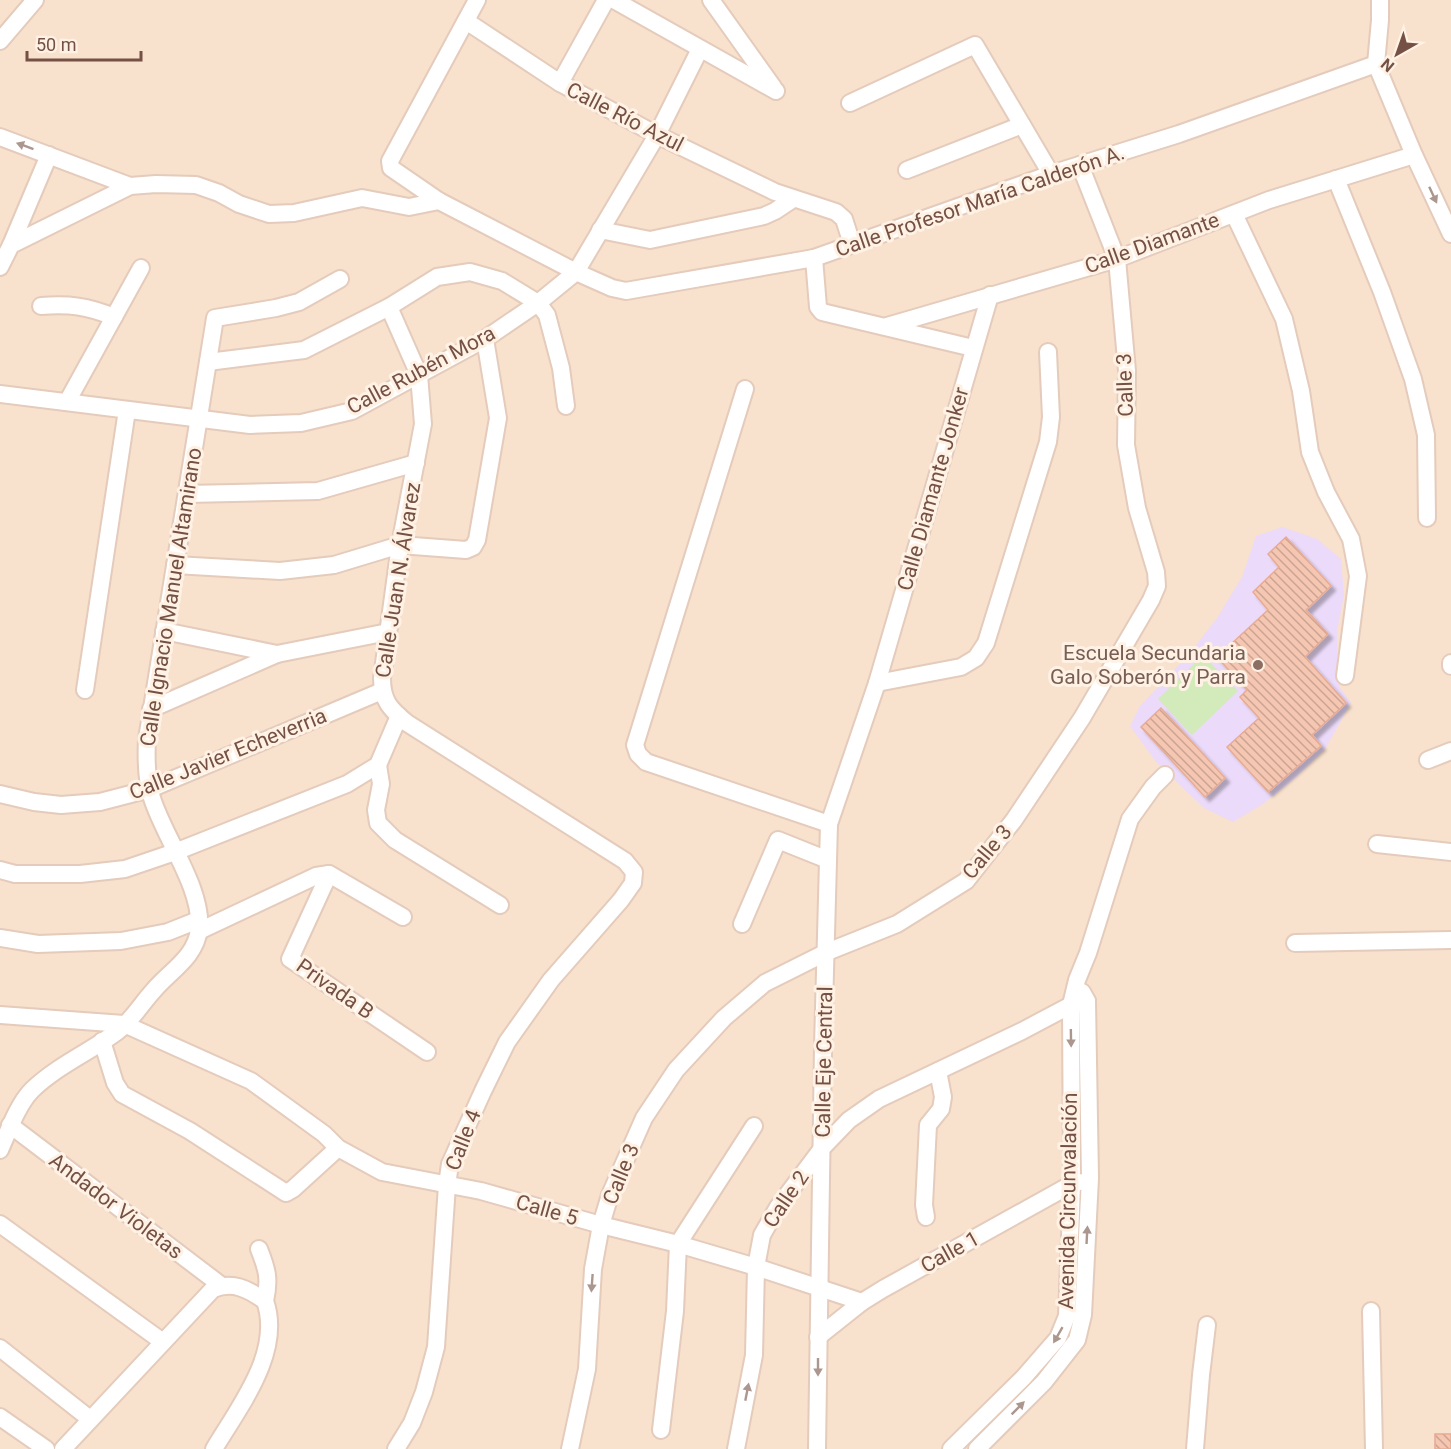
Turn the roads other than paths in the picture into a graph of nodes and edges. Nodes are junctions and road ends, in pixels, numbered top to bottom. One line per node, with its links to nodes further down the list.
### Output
1 (35, 0): 8 (street)
2 (477, 0): 7 (street)
3 (606, 0): 11 (street)
4 (614, 0): 9 (street)
5 (711, 0): 9 (street)
6 (1380, 0): 10 (street)
7 (466, 21): 11 (street, Calle Río Azul); 24 (street, Calle Profesor María Calderón A.)
8 (0, 41)
9 (700, 49): 14 (street)
10 (1376, 64): 17 (street); 18 (street, Calle Profesor María Calderón A.)
11 (560, 83): 14 (street, Calle Río Azul)
12 (850, 104): 13 (street)
13 (1022, 125): 19 (street); 20 (street)
14 (657, 135): 23 (street, Calle Río Azul); 26 (street)
15 (0, 136): 16 (street, one-way to 15)
16 (50, 155): 22 (street); 29 (street)
17 (1414, 155): 21 (street, Calle Diamante); 27 (street, one-way to 27)
18 (1080, 165): 20 (street, Calle Profesor María Calderón A.); 31 (street, Calle 3)
19 (907, 170)
20 (1051, 174): 28 (street, Calle Profesor María Calderón A.)
21 (1336, 179): 25 (street, Calle Diamante); 55 (street)
22 (130, 186): 24 (street); 29 (street)
23 (793, 199): 26 (street); 28 (street, Calle Río Azul)
24 (438, 201): 34 (street, Calle Profesor María Calderón A.)
25 (1234, 214): 31 (street, Calle Diamante); 61 (street)
26 (600, 230): 34 (street)
27 (1451, 234)
28 (852, 244): 30 (street, Calle Profesor María Calderón A.)
29 (11, 245): 32 (street)
30 (814, 258): 34 (street, Calle Profesor María Calderón A.); 41 (street)
31 (1117, 259): 36 (street, Calle Diamante); 88 (street, Calle 3)
32 (0, 267)
33 (141, 268): 40 (street)
34 (576, 272): 37 (street, Calle Rubén Mora)
35 (340, 279): 45 (street, Calle Ignacio Manuel Altamirano)
36 (990, 295): 41 (street, Calle Diamante); 43 (street, Calle Diamante Jonker)
37 (538, 303): 39 (street); 42 (street, Calle Rubén Mora); 50 (street)
38 (40, 306): 40 (street)
39 (389, 307): 45 (street); 46 (street, Calle Juan N. Álvarez)
40 (114, 316): 49 (street)
41 (887, 326): 43 (street)
42 (485, 339): 46 (street, Calle Rubén Mora); 56 (street)
43 (973, 348): 62 (street, Calle Diamante Jonker)
44 (1048, 352): 62 (street)
45 (208, 362): 52 (street, Calle Ignacio Manuel Altamirano)
46 (419, 375): 52 (street, Calle Rubén Mora); 53 (street, Calle Juan N. Álvarez)
47 (745, 389): 73 (street)
48 (0, 394): 49 (street, Calle Rubén Mora)
49 (67, 402): 51 (street, Calle Rubén Mora)
50 (566, 406)
51 (127, 410): 52 (street, Calle Rubén Mora); 63 (street)
52 (199, 419): 54 (street, Calle Ignacio Manuel Altamirano)
53 (416, 464): 54 (street); 56 (street, Calle Juan N. Álvarez)
54 (187, 494): 57 (street, Calle Ignacio Manuel Altamirano)
55 (1427, 518)
56 (400, 545): 57 (street); 59 (street, Calle Juan N. Álvarez)
57 (175, 564): 58 (street, Calle Ignacio Manuel Altamirano)
58 (164, 631): 60 (street); 65 (street, Calle Ignacio Manuel Altamirano)
59 (388, 632): 60 (street); 64 (street, Calle Juan N. Álvarez)
60 (277, 654): 65 (street)
61 (1345, 676)
62 (877, 683): 73 (street, Calle Eje Central)
63 (85, 690)
64 (382, 691): 66 (street, Calle Juan N. Álvarez); 71 (street, Calle Javier Echeverria)
65 (151, 710): 71 (street, Calle Ignacio Manuel Altamirano)
66 (399, 717): 69 (street); 79 (street, Calle Juan N. Álvarez)
67 (1451, 751): 68 (street)
68 (1428, 760)
69 (378, 765): 75 (street); 81 (street)
70 (1165, 775): 89 (street, Avenida Circunvalación)
71 (150, 789): 72 (street, Calle Javier Echeverria); 75 (street, Calle Ignacio Manuel Altamirano)
72 (0, 794)
73 (829, 824): 77 (street, Calle Eje Central)
74 (1377, 844): 76 (street)
75 (175, 852): 78 (street); 84 (street, Calle Ignacio Manuel Altamirano)
76 (1451, 852)
77 (828, 860): 83 (street); 88 (street, Calle Eje Central)
78 (0, 870)
79 (634, 872): 102 (street, Calle 4)
80 (329, 874): 82 (street); 84 (street); 93 (street, Privada B)
81 (500, 905)
82 (403, 917)
83 (742, 924)
84 (199, 925): 85 (street); 91 (street)
85 (0, 938)
86 (1451, 940): 87 (street)
87 (1295, 943)
88 (827, 952): 97 (street, Calle Eje Central); 105 (street, Calle 3)
89 (1079, 1003): 94 (street, Calle 2); 100 (street, Avenida Circunvalación); 101 (street, Avenida Circunvalación, one-way to 101)
90 (0, 1015): 91 (street)
91 (124, 1024): 92 (street); 98 (street, Calle 5)
92 (102, 1041): 95 (street); 98 (street)
93 (427, 1052)
94 (938, 1071): 97 (street, Calle 2); 103 (street)
95 (10, 1125): 99 (street); 109 (street, Andador Violetas)
96 (754, 1126): 106 (street)
97 (823, 1147): 108 (street, Calle 2); 110 (street, Calle Eje Central)
98 (338, 1148): 102 (street, Calle 5)
99 (0, 1150)
100 (1090, 1178): 101 (street, Calle 1); 129 (street, Avenida Circunvalación, one-way to 100)
101 (1072, 1184): 112 (street, Calle 1); 128 (street, Avenida Circunvalación, one-way to 128)
102 (447, 1185): 105 (street, Calle 5); 124 (street, Calle 4)
103 (926, 1217)
104 (0, 1224): 116 (street)
105 (601, 1225): 106 (street, Calle 5); 125 (street, Calle 3, one-way to 125)
106 (678, 1244): 108 (street, Calle 5); 120 (street)
107 (259, 1249): 111 (street)
108 (756, 1267): 110 (street, Calle 5); 126 (street, Calle 2, one-way to 108)
109 (222, 1286): 111 (street); 116 (street)
110 (820, 1288): 112 (street, Calle 5); 115 (street, Calle Eje Central)
111 (265, 1301): 123 (street)
112 (862, 1302): 115 (street, Calle 1)
113 (1371, 1311): 131 (street)
114 (1207, 1325): 130 (street)
115 (818, 1337): 127 (street, Calle Eje Central, one-way to 127)
116 (163, 1342): 119 (street)
117 (0, 1348): 119 (street)
118 (0, 1417): 121 (street)
119 (90, 1419): 122 (street)
120 (661, 1430)
121 (46, 1449)
122 (63, 1449)
123 (214, 1449)
124 (396, 1449)
125 (570, 1449)
126 (736, 1449)
127 (817, 1449)
128 (951, 1449)
129 (977, 1449)
130 (1196, 1449)
131 (1374, 1449)

